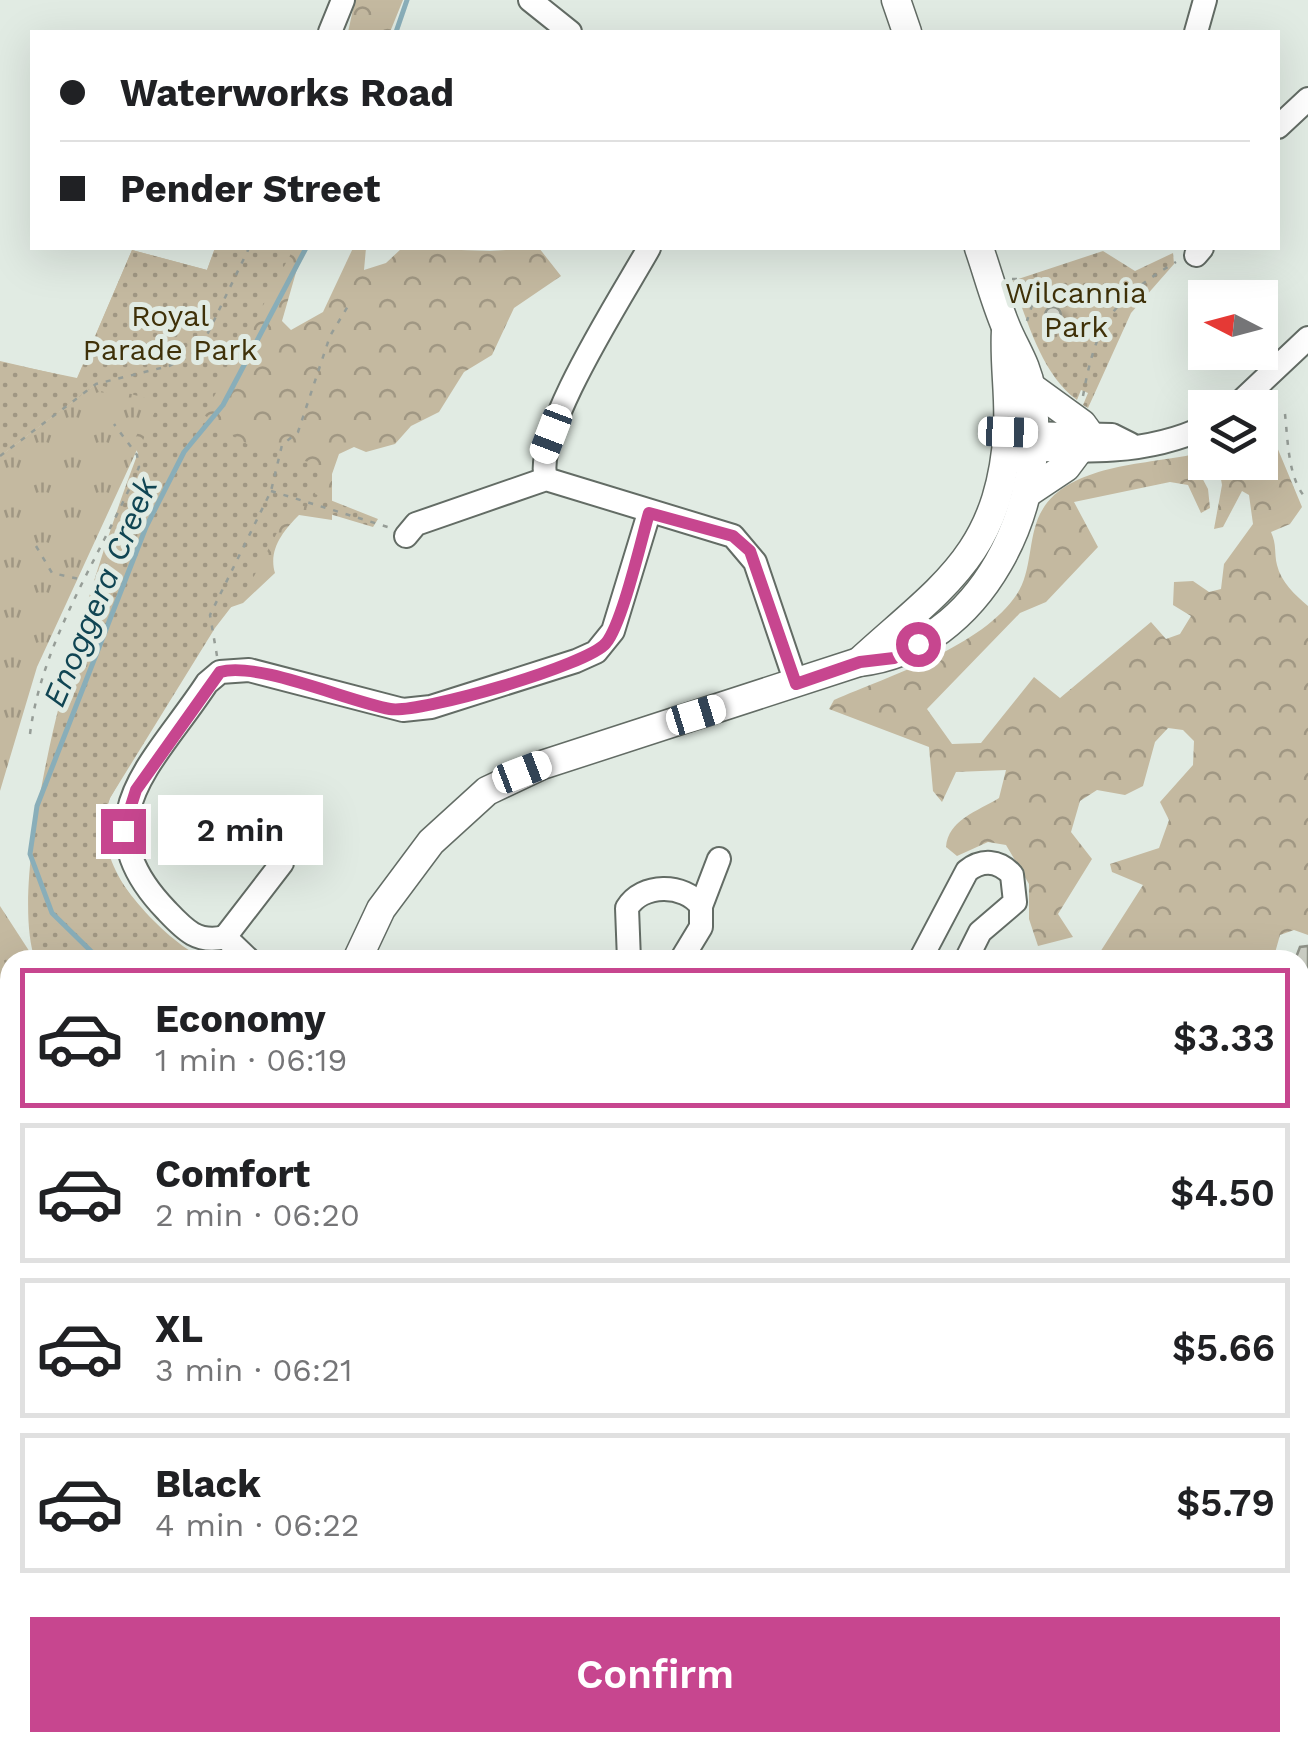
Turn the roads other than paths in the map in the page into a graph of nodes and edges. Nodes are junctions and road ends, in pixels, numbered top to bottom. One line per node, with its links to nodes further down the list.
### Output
1 (342, 0): 5 (street)
2 (530, 0): 6 (street)
3 (896, 0): 7 (main road)
4 (1205, 0): 8 (street)
5 (331, 30)
6 (568, 30)
7 (906, 30)
8 (1197, 30)
9 (1308, 99): 10 (street)
10 (1280, 125)
11 (648, 250): 20 (street)
12 (980, 250): 13 (main road)
13 (1017, 326): 15 (main road); 19 (main road)
14 (1308, 338): 16 (street)
15 (1031, 387): 17 (main road); 19 (main road)
16 (1253, 390)
17 (1084, 432): 18 (street); 19 (street); 21 (main road)
18 (1188, 434)
19 (1021, 441): 21 (main road); 24 (main road)
20 (546, 479): 22 (street); 23 (street)
21 (1027, 493): 24 (main road)
22 (649, 513): 25 (street); 31 (street)
23 (406, 536)
24 (860, 662): 25 (main road)
25 (796, 684): 33 (main road)
26 (719, 858): 29 (street)
27 (282, 863): 31 (street)
28 (607, 900): 30 (street)
29 (701, 906): 30 (street); 35 (street)
30 (626, 917): 34 (street)
31 (225, 937): 32 (street)
32 (239, 950)
33 (362, 950)
34 (629, 950)
35 (687, 950)
36 (925, 950): 37 (street)
37 (971, 950)

